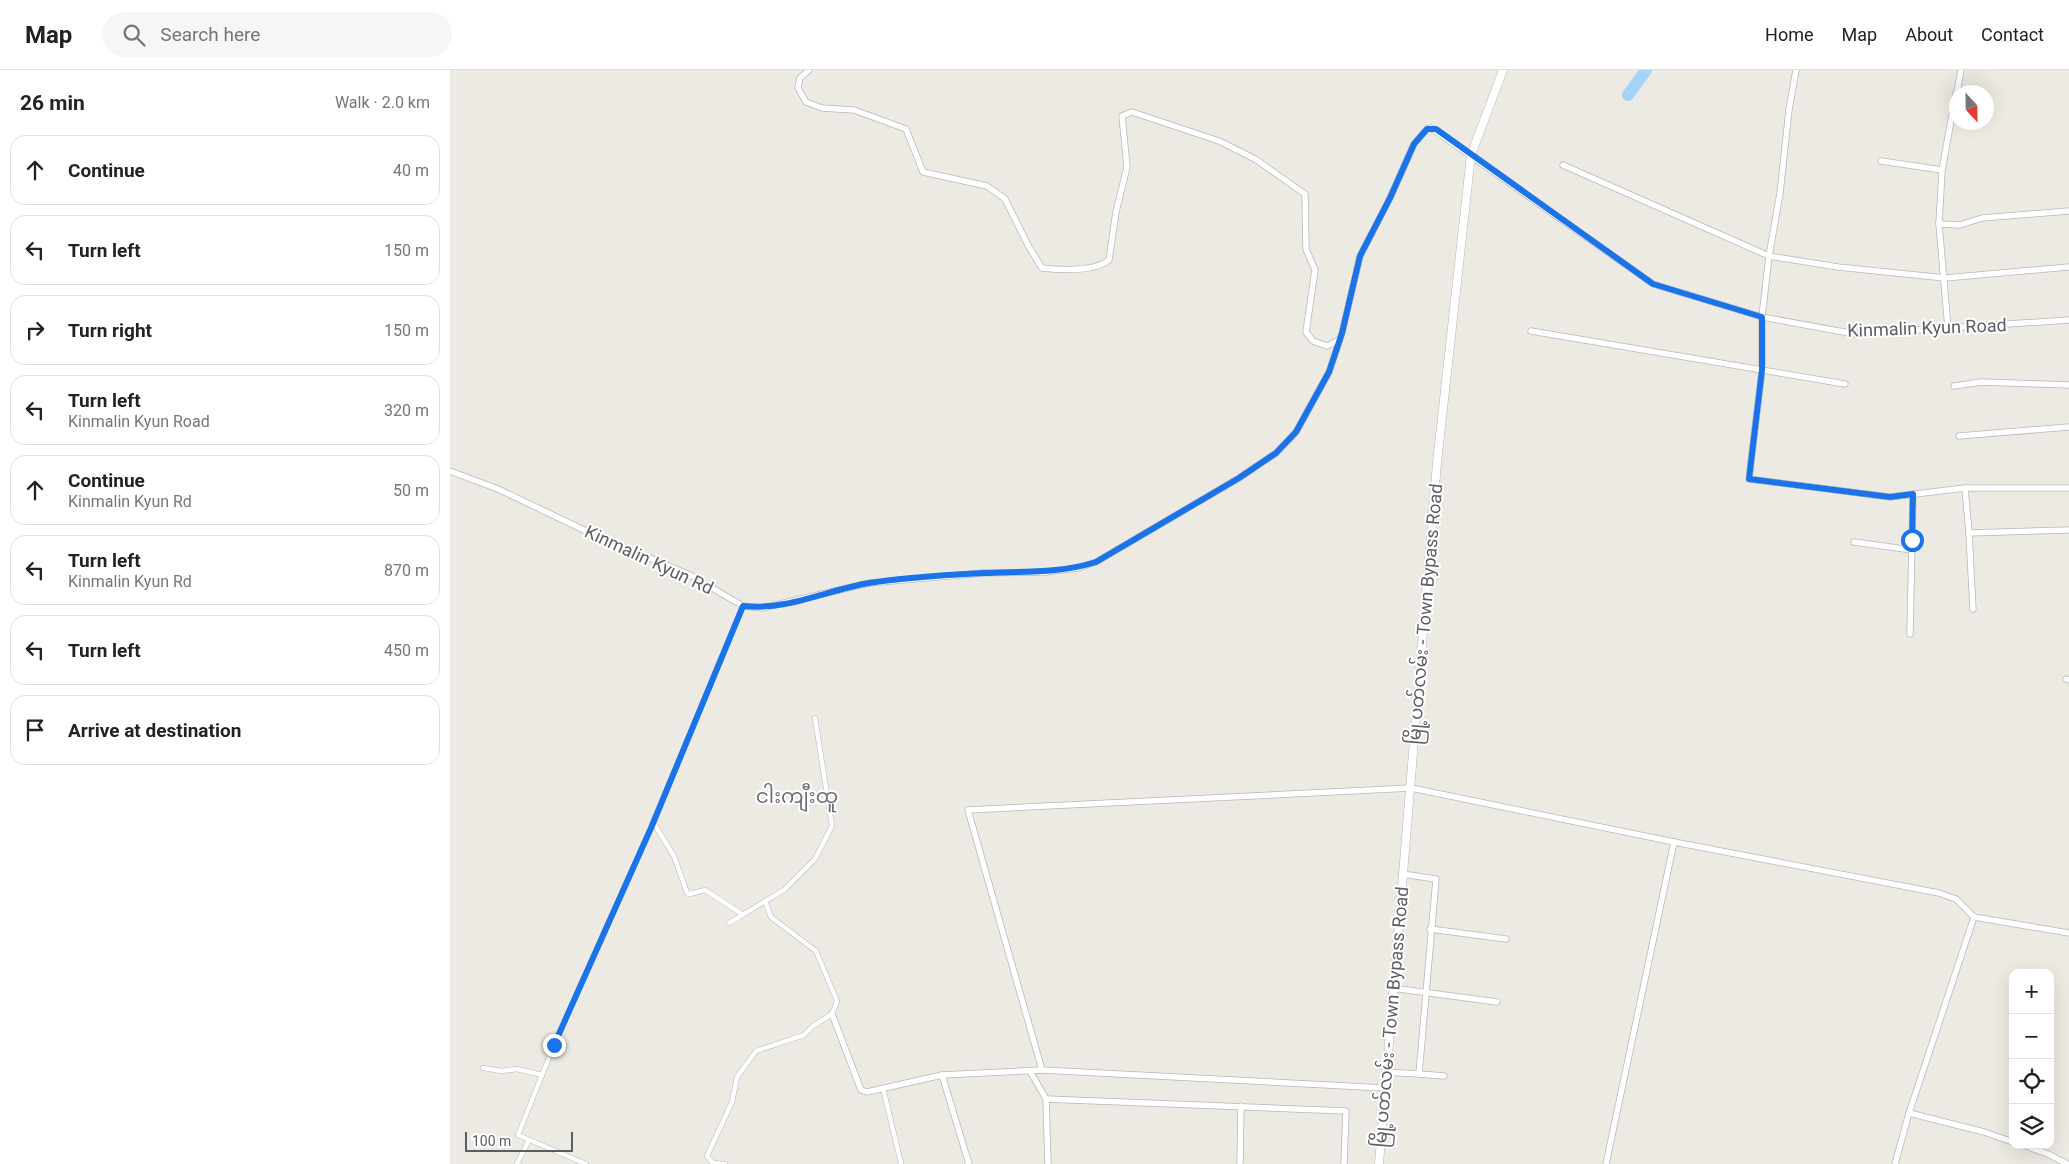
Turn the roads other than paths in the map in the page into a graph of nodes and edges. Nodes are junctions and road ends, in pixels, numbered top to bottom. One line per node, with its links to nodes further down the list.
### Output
1 (809, 70): 20 (street)
2 (1503, 70): 7 (main road, မြို့ပတ်လမ်း - Town Bypass Road)
3 (1796, 70): 13 (street)
4 (1961, 70): 5 (street)
5 (1958, 85)
6 (1950, 130): 10 (street)
7 (1471, 156): 16 (street, Kinmalin Kyun Road); 20 (street, Kinmalin Kyun Rd); 39 (main road, မြို့ပတ်လမ်း - Town Bypass Road)
8 (1881, 161): 10 (street)
9 (1563, 165): 13 (street)
10 (1942, 170): 12 (street)
11 (2069, 211): 12 (street)
12 (1939, 224): 15 (street)
13 (1769, 256): 15 (street); 16 (street)
14 (2069, 267): 15 (street)
15 (1945, 278): 18 (street)
16 (1762, 317): 18 (street, Kinmalin Kyun Road); 21 (street)
17 (2069, 320): 18 (street, Kinmalin Kyun Road)
18 (1948, 328)
19 (1531, 331): 21 (street)
20 (1340, 340): 35 (street, Kinmalin Kyun Rd)
21 (1762, 370): 22 (street); 30 (street)
22 (1845, 384)
23 (2069, 385): 24 (street)
24 (1954, 386)
25 (2069, 427): 26 (street)
26 (1959, 436)
27 (450, 471): 35 (street, Kinmalin Kyun Rd)
28 (1965, 488): 29 (street); 30 (street); 32 (street)
29 (2069, 488)
30 (1913, 494): 34 (street)
31 (2069, 530): 32 (street)
32 (1969, 533): 36 (street)
33 (1854, 542): 34 (street)
34 (1912, 550): 37 (street)
35 (743, 606): 40 (street)
36 (1973, 609)
37 (1910, 634)
38 (815, 718): 43 (street)
39 (1411, 788): 41 (street); 42 (main road, မြို့ပတ်လမ်း - Town Bypass Road); 55 (street)
40 (653, 822): 44 (street); 60 (street)
41 (1674, 842): 45 (street); 79 (street)
42 (1402, 874): 47 (street); 50 (main road, မြို့ပတ်လမ်း - Town Bypass Road)
43 (765, 901): 44 (street); 53 (street)
44 (742, 914): 46 (street)
45 (1974, 917): 48 (street); 66 (street)
46 (729, 923)
47 (1430, 929): 49 (street); 51 (street)
48 (2069, 933)
49 (1506, 939)
50 (1392, 988): 51 (street); 57 (main road, မြို့ပတ်လမ်း - Town Bypass Road)
51 (1426, 992): 52 (street); 58 (street)
52 (1497, 1002)
53 (832, 1014): 62 (street); 73 (street)
54 (483, 1068): 60 (street)
55 (1042, 1070): 56 (street); 63 (street)
56 (1030, 1071): 59 (street); 64 (street)
57 (1386, 1072): 58 (street); 63 (main road, မြို့ပတ်လမ်း - Town Bypass Road)
58 (1419, 1074): 61 (street)
59 (942, 1075): 62 (street); 74 (street)
60 (542, 1076): 67 (street)
61 (1444, 1076)
62 (883, 1088): 70 (street)
63 (1384, 1088): 78 (main road, မြို့ပတ်လမ်း - Town Bypass Road)
64 (1046, 1098): 65 (street); 75 (street)
65 (1241, 1106): 76 (street); 77 (street)
66 (1909, 1113): 68 (street); 80 (street)
67 (529, 1140): 71 (street); 72 (street)
68 (2009, 1141)
69 (2034, 1149): 81 (street)
70 (901, 1163)
71 (517, 1164)
72 (586, 1164)
73 (725, 1164)
74 (969, 1164)
75 (1048, 1164)
76 (1240, 1164)
77 (1344, 1164)
78 (1379, 1164)
79 (1606, 1164)
80 (1895, 1164)
81 (2067, 1164)

